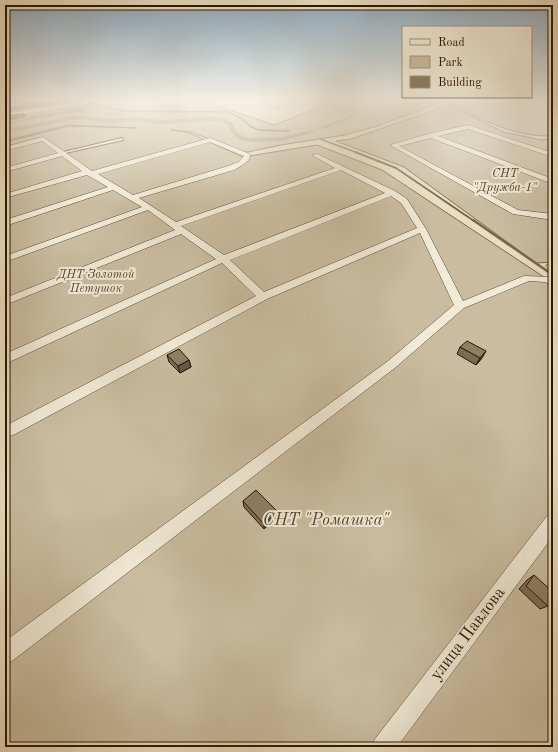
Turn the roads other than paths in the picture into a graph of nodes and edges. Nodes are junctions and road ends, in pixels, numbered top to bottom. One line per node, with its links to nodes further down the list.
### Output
1 (36, 135): 7 (street)
2 (36, 135): 6 (street)
3 (430, 135): 15 (street); 21 (street)
4 (493, 135): 11 (street)
5 (122, 139): 9 (lane)
6 (42, 140): 8 (street); 9 (street)
7 (5, 142)
8 (5, 149)
9 (62, 154): 13 (street); 14 (street)
10 (315, 154): 12 (street)
11 (553, 155)
12 (341, 168): 17 (street); 23 (street)
13 (5, 170)
14 (89, 173): 16 (street); 18 (street); 19 (street)
15 (553, 182)
16 (114, 187): 19 (street); 22 (street)
17 (392, 193): 24 (street); 26 (street)
18 (5, 196)
19 (133, 197): 20 (street)
20 (149, 207): 23 (street); 25 (street)
21 (553, 217)
22 (5, 223)
23 (179, 228): 26 (street); 29 (street)
24 (422, 229): 28 (street); 30 (street)
25 (5, 259)
26 (223, 259): 28 (street); 31 (street)
27 (553, 282): 30 (street)
28 (263, 297): 32 (street)
29 (5, 302)
30 (460, 306): 34 (street)
31 (5, 359)
32 (7, 428)
33 (553, 522): 35 (street, улица Павлова)
34 (5, 654)
35 (383, 747)

